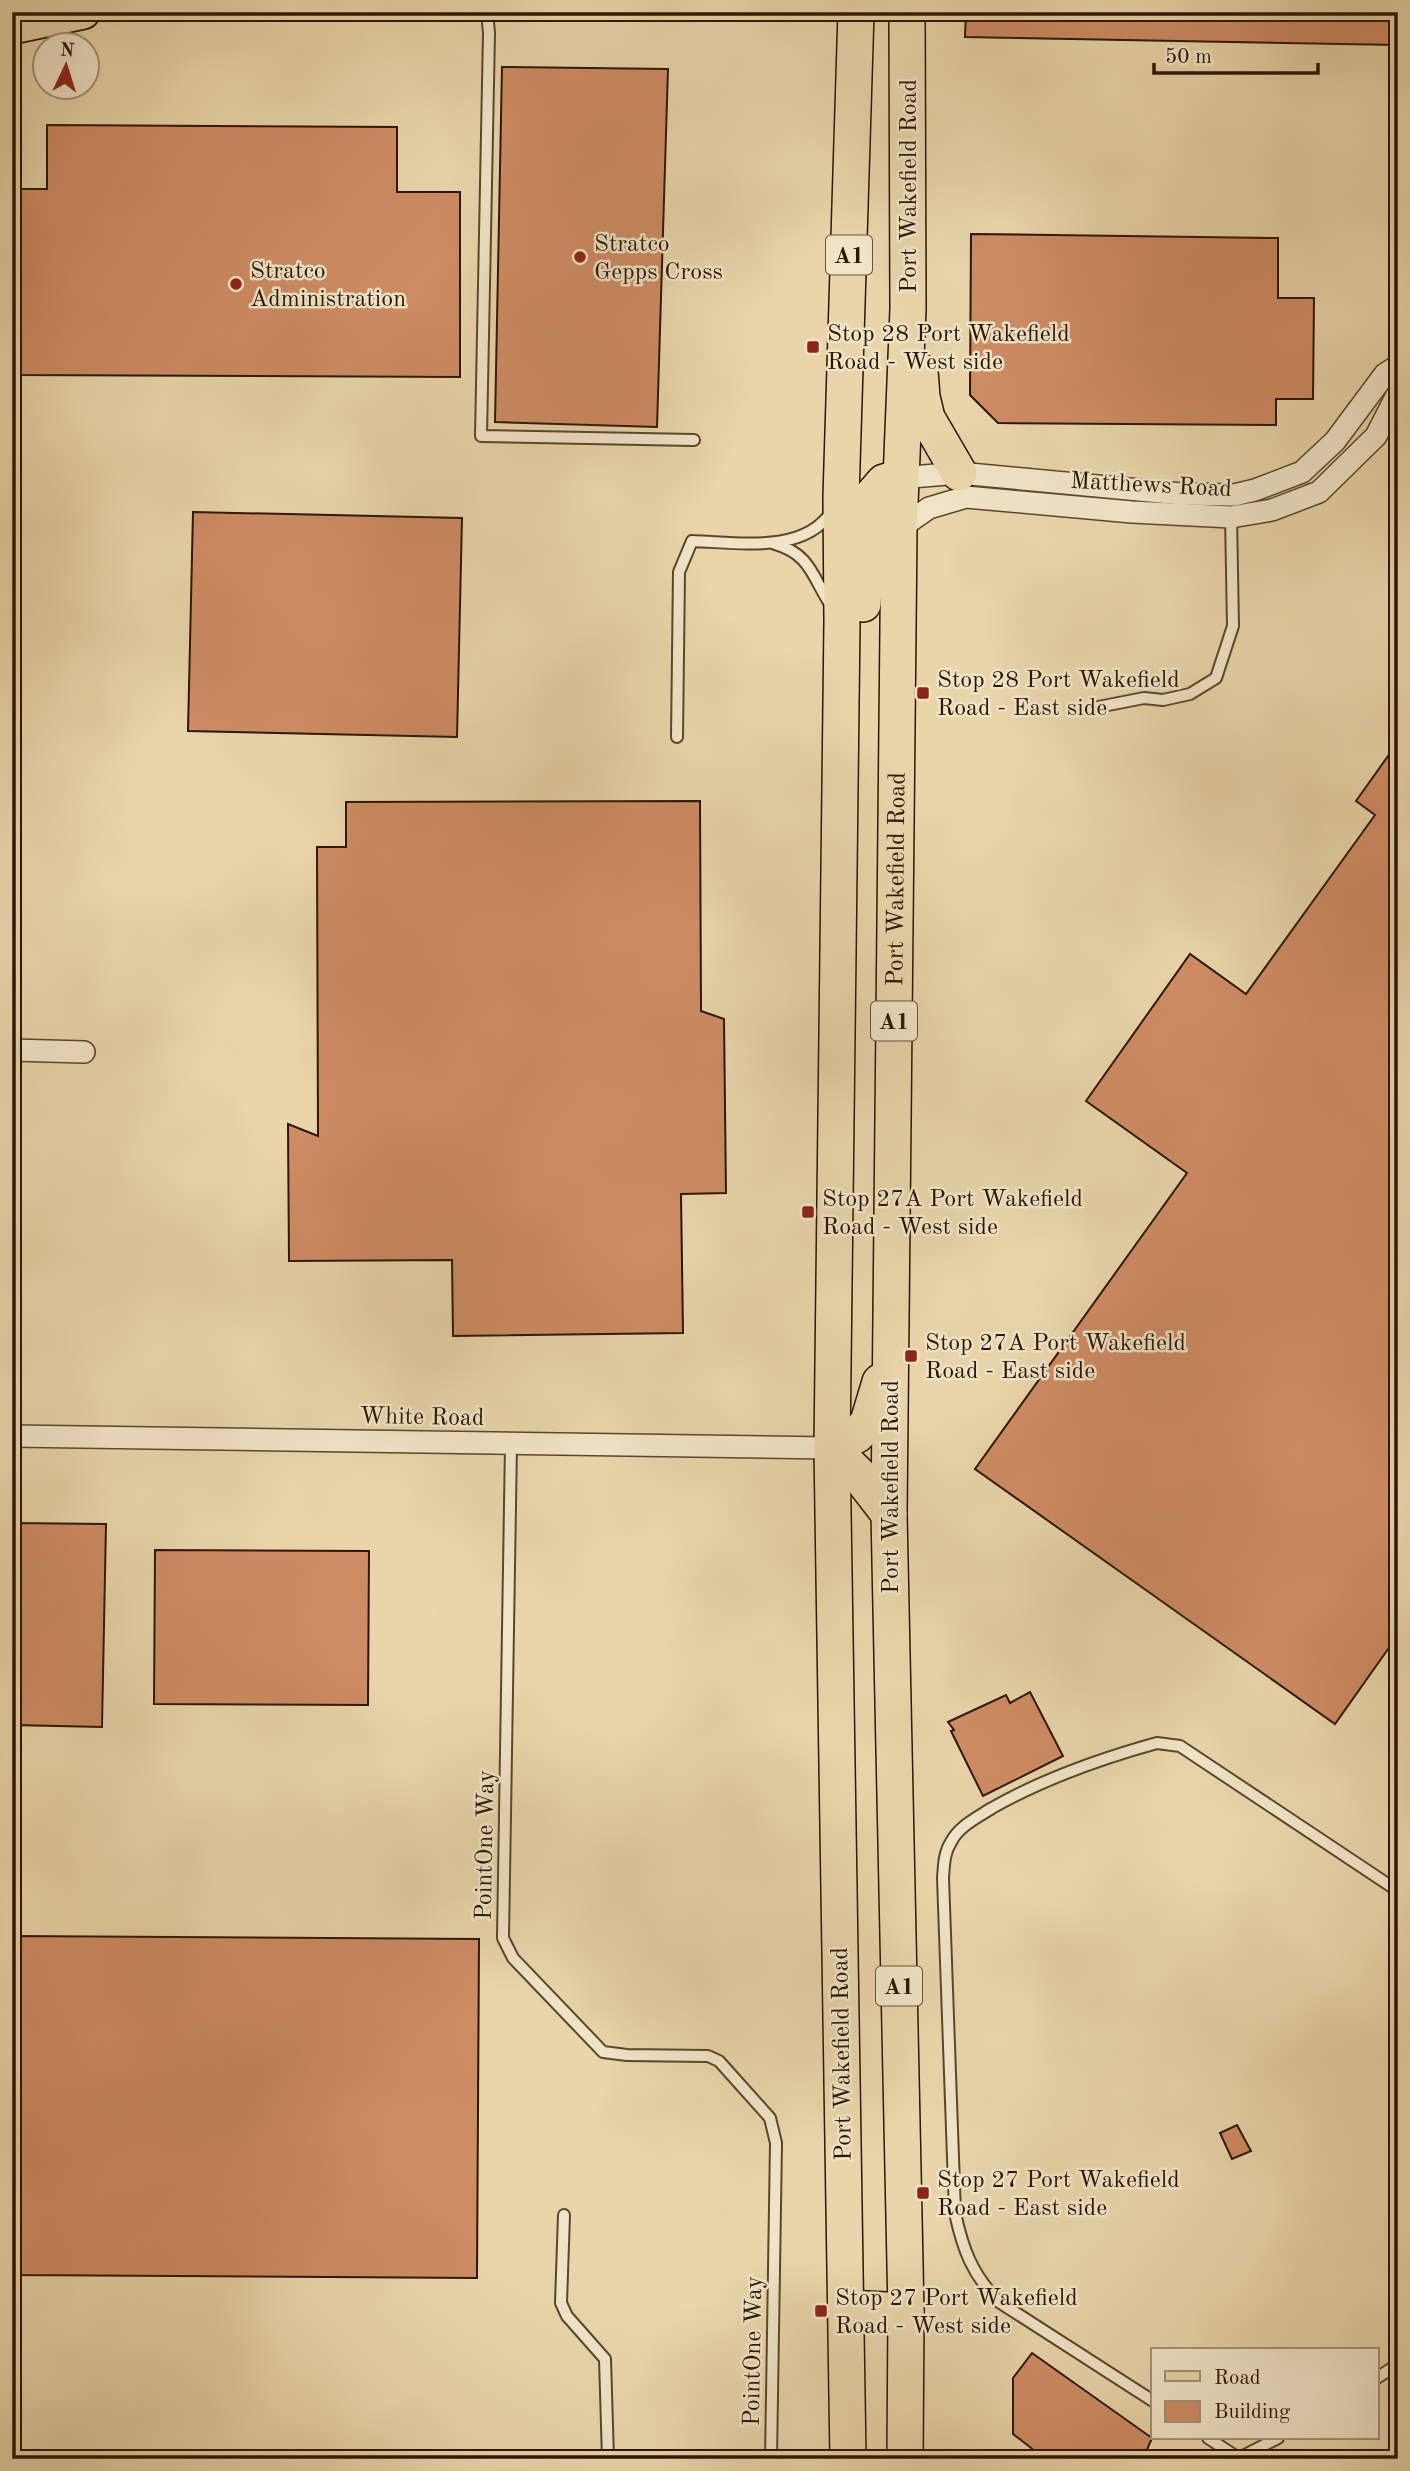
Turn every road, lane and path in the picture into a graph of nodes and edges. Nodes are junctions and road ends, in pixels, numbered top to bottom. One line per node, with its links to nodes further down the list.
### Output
1 (83, 12): 6 (main road)
2 (489, 12): 11 (lane)
3 (856, 12): 15 (highway, Port Wakefield Road / A1)
4 (898, 12): 7 (highway)
5 (908, 12): 7 (highway, Port Wakefield Road / A1)
6 (12, 27)
7 (909, 78): 8 (highway, Port Wakefield Road / A1)
8 (908, 309): 12 (highway); 13 (highway, Port Wakefield Road / A1)
9 (1398, 366): 14 (street, Matthews Road)
10 (1398, 393): 16 (street, Matthews Road)
11 (694, 440)
12 (959, 473): 13 (street, Matthews Road); 14 (street, Matthews Road)
13 (900, 478): 17 (highway, Port Wakefield Road / A1); 20 (highway)
14 (1234, 495): 16 (lane)
15 (841, 497): 18 (lane); 19 (highway, Port Wakefield Road / A1)
16 (1231, 517): 17 (street, Matthews Road); 21 (lane)
17 (899, 529): 25 (highway, Port Wakefield Road / A1)
18 (772, 543): 19 (lane); 22 (lane)
19 (842, 621): 20 (highway, Port Wakefield Road / A1)
20 (841, 664): 28 (highway, Port Wakefield Road / A1)
21 (1098, 707)
22 (677, 737)
23 (12, 1050): 24 (street)
24 (84, 1052)
25 (890, 1352): 28 (highway); 29 (highway, Port Wakefield Road / A1)
26 (12, 1436): 27 (street, White Road)
27 (511, 1444): 28 (street, White Road); 41 (lane, PointOne Way)
28 (831, 1448): 29 (highway); 32 (highway, Port Wakefield Road / A1)
29 (889, 1514): 33 (highway, Port Wakefield Road / A1)
30 (1398, 1891): 36 (lane)
31 (564, 2215): 40 (lane)
32 (846, 2308): 33 (highway); 42 (highway, Port Wakefield Road / A1)
33 (906, 2311): 43 (highway, Port Wakefield Road / A1)
34 (1398, 2364): 35 (lane)
35 (1378, 2377)
36 (1151, 2400)
37 (1211, 2440): 39 (lane)
38 (1274, 2440): 39 (lane)
39 (1239, 2458)
40 (608, 2459)
41 (771, 2459)
42 (848, 2459)
43 (905, 2459)

